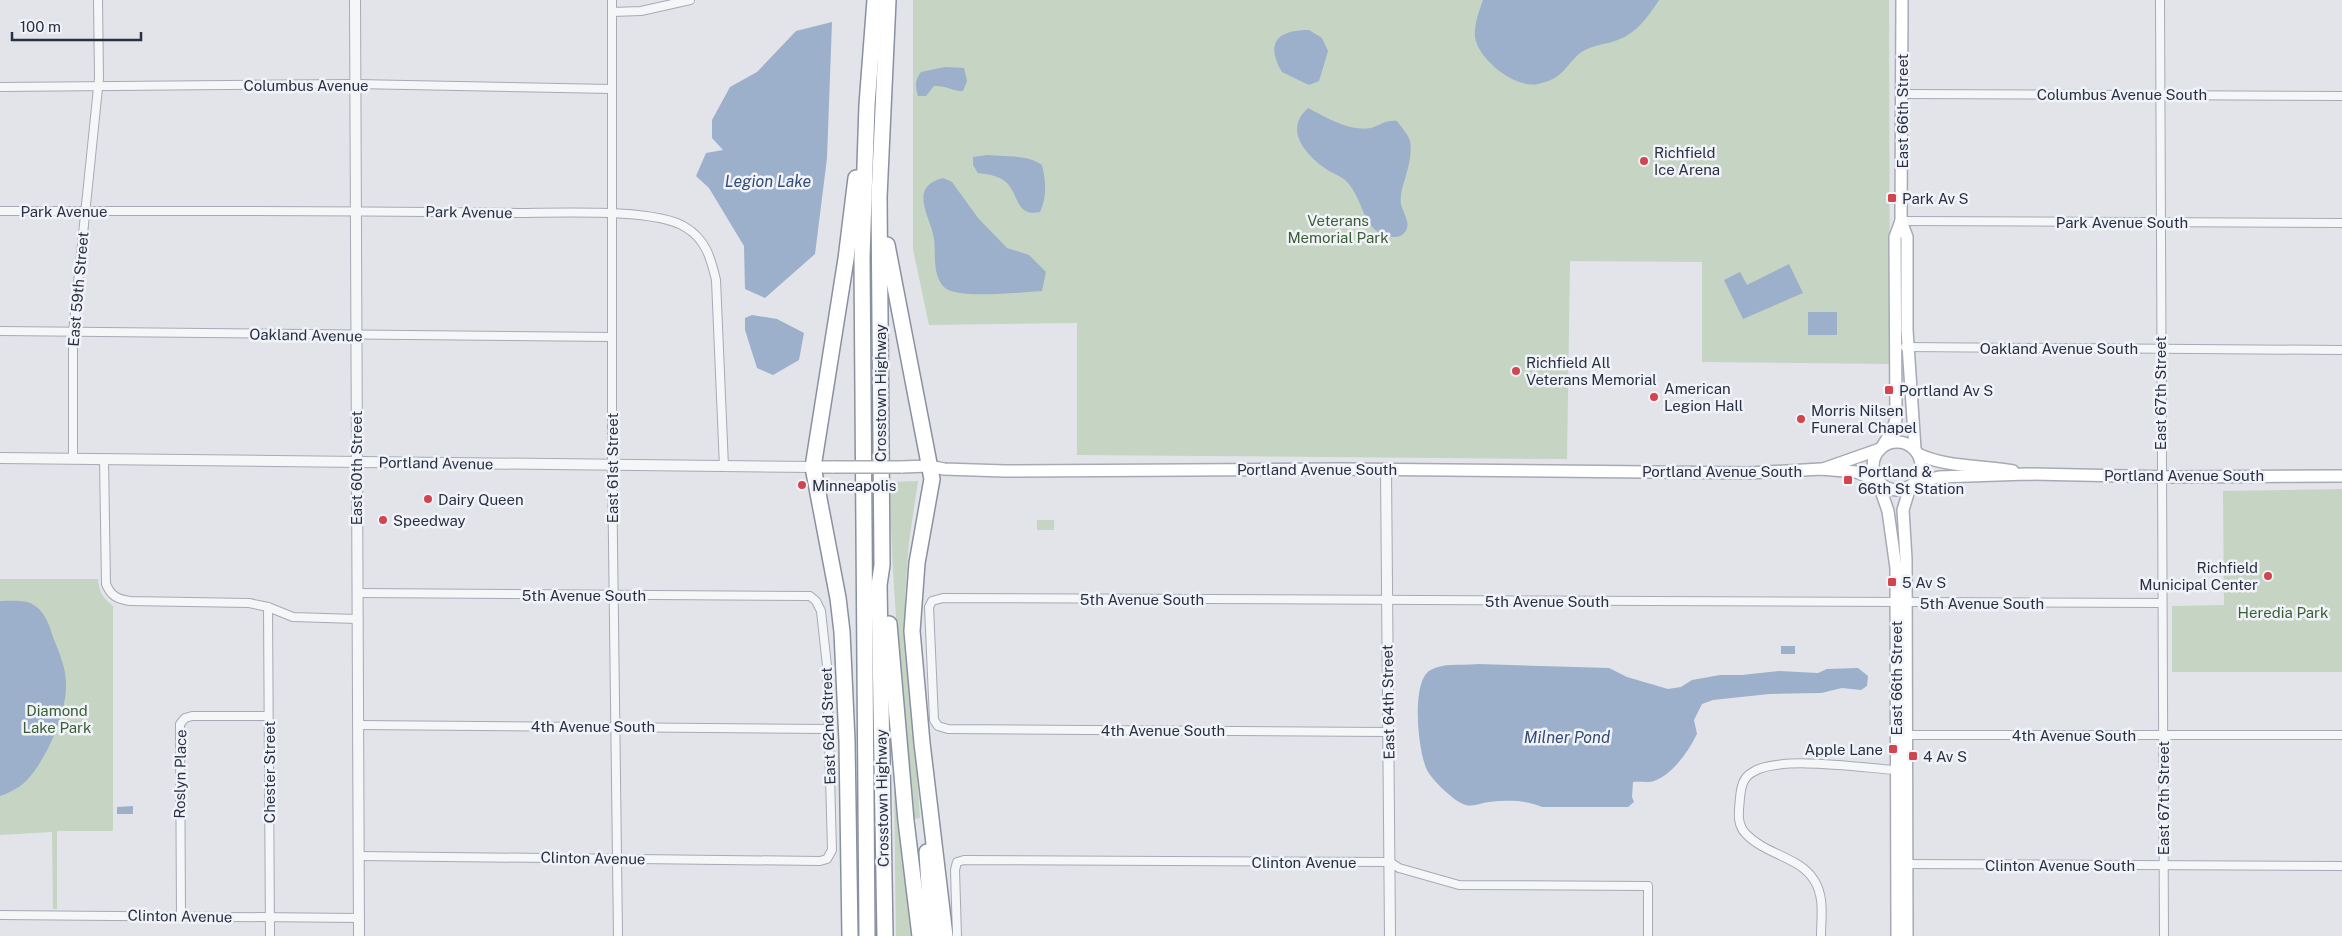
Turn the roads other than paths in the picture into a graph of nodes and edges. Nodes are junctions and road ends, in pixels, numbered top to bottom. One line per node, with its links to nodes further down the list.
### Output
1 (98, 0): 11 (street, East 59th Street)
2 (355, 0): 10 (street, East 60th Street)
3 (612, 0): 9 (street, East 61st Street)
4 (690, 0): 9 (street)
5 (875, 0): 17 (highway, Crosstown Highway)
6 (888, 0): 18 (highway, Crosstown Highway)
7 (1902, 0): 14 (main road, East 66th Street)
8 (2160, 0): 15 (street, East 67th Street)
9 (612, 12): 13 (street, East 61st Street)
10 (355, 84): 11 (street, Columbus Avenue); 13 (street, Columbus Avenue); 19 (street, East 60th Street)
11 (98, 86): 12 (street, Columbus Avenue); 20 (street, East 59th Street)
12 (0, 87)
13 (611, 88): 22 (street, East 61st Street)
14 (1902, 94): 15 (street, Columbus Avenue South); 23 (main road, East 66th Street)
15 (2161, 94): 16 (street, Columbus Avenue South); 24 (street, East 67th Street)
16 (2342, 96)
17 (868, 104): 43 (highway); 86 (highway, Crosstown Highway)
18 (879, 197): 41 (highway); 51 (highway, Crosstown Highway)
19 (355, 210): 20 (street, Park Avenue); 22 (street, Park Avenue); 28 (street, East 60th Street)
20 (85, 211): 21 (street, Park Avenue); 27 (street, East 59th Street)
21 (0, 212)
22 (612, 214): 29 (street, East 61st Street); 42 (street, Park Avenue)
23 (1901, 221): 24 (street, Park Avenue South); 30 (main road, East 66th Street); 31 (main road, East 66th Street)
24 (2161, 222): 25 (street, Park Avenue South); 32 (street, East 67th Street)
25 (2342, 223)
26 (0, 331): 27 (street, Oakland Avenue)
27 (73, 332): 28 (street, Oakland Avenue); 37 (street, East 59th Street)
28 (356, 336): 29 (street, Oakland Avenue); 39 (street, East 60th Street)
29 (612, 337): 40 (street, East 61st Street)
30 (1896, 347): 31 (street, Oakland Avenue South); 34 (main road, East 66th Street)
31 (1908, 347): 32 (street, Oakland Avenue South); 35 (main road, East 66th Street)
32 (2160, 349): 33 (street, Oakland Avenue South); 48 (street, East 67th Street)
33 (2342, 350)
34 (1881, 448): 35 (main road); 45 (main road, Portland Avenue South); 49 (main road)
35 (1917, 452): 46 (main road, Portland Avenue South); 50 (main road)
36 (0, 458): 37 (street, Portland Avenue)
37 (73, 459): 38 (street, Portland Avenue)
38 (104, 459): 39 (street, Portland Avenue); 58 (street)
39 (356, 462): 40 (street, Portland Avenue); 52 (street, East 60th Street)
40 (612, 465): 42 (street, Portland Avenue); 53 (street, East 61st Street)
41 (929, 466): 43 (main road, Portland Avenue South, bridge); 44 (main road, Portland Avenue South); 69 (highway)
42 (724, 467): 43 (street, Portland Avenue)
43 (813, 467): 85 (highway)
44 (1386, 469): 45 (main road, Portland Avenue South); 55 (street, East 64th Street)
45 (1821, 469): 49 (main road, Portland Avenue South)
46 (2027, 474): 48 (main road, Portland Avenue South); 50 (main road, Portland Avenue South)
47 (2342, 476): 48 (main road, Portland Avenue South)
48 (2160, 477): 57 (street, East 67th Street)
49 (1877, 481): 50 (main road); 56 (main road, East 66th Street)
50 (1913, 485): 56 (main road, East 66th Street)
51 (882, 565): 87 (highway, Crosstown Highway); 88 (highway)
52 (357, 593): 53 (street, 5th Avenue South); 59 (street, East 60th Street)
53 (614, 595): 54 (street, 5th Avenue South); 62 (street, East 61st Street)
54 (810, 596): 64 (street, East 62nd Street)
55 (1387, 600): 56 (street, 5th Avenue South); 63 (street, 5th Avenue South); 65 (street, East 64th Street)
56 (1901, 603): 57 (street, 5th Avenue South); 66 (main road, East 66th Street)
57 (2162, 603): 67 (street, East 67th Street)
58 (268, 607): 59 (street); 60 (street, Chester Street)
59 (357, 619): 61 (street, East 60th Street)
60 (268, 716): 79 (street, Roslyn Place); 80 (street, Chester Street)
61 (358, 725): 62 (street, 4th Avenue South); 71 (street, East 60th Street)
62 (615, 726): 64 (street, 4th Avenue South); 72 (street, East 61st Street)
63 (938, 726): 65 (street, 4th Avenue South)
64 (828, 729): 73 (street, East 62nd Street)
65 (1388, 732): 74 (street, East 64th Street)
66 (1901, 734): 67 (street, 4th Avenue South); 70 (main road, East 66th Street); 75 (main road, East 66th Street)
67 (2163, 735): 68 (street, 4th Avenue South); 76 (street, East 67th Street)
68 (2342, 735)
69 (922, 743): 89 (highway); 90 (highway)
70 (1896, 770): 75 (main road, East 66th Street); 94 (street)
71 (359, 856): 72 (street, Clinton Avenue); 81 (street, East 60th Street)
72 (617, 858): 73 (street, Clinton Avenue); 84 (street, East 61st Street)
73 (827, 859)
74 (1390, 862): 91 (street, Clinton Avenue); 92 (street, East 64th Street); 93 (street, Clinton Avenue)
75 (1902, 864): 76 (street, Clinton Avenue South); 95 (main road, East 66th Street); 96 (main road, East 66th Street)
76 (2164, 865): 77 (street, Clinton Avenue South); 97 (street, East 67th Street)
77 (2342, 866)
78 (0, 915): 79 (street, Clinton Avenue)
79 (182, 916): 80 (street, Clinton Avenue)
80 (270, 917): 81 (street, Clinton Avenue); 82 (street, Chester Street)
81 (359, 918): 83 (street, East 60th Street)
82 (270, 936)
83 (359, 936)
84 (618, 936)
85 (850, 936)
86 (867, 936)
87 (885, 936)
88 (920, 936)
89 (932, 936)
90 (945, 936)
91 (957, 936)
92 (1390, 936)
93 (1648, 936)
94 (1821, 936)
95 (1897, 936)
96 (1907, 936)
97 (2164, 936)

